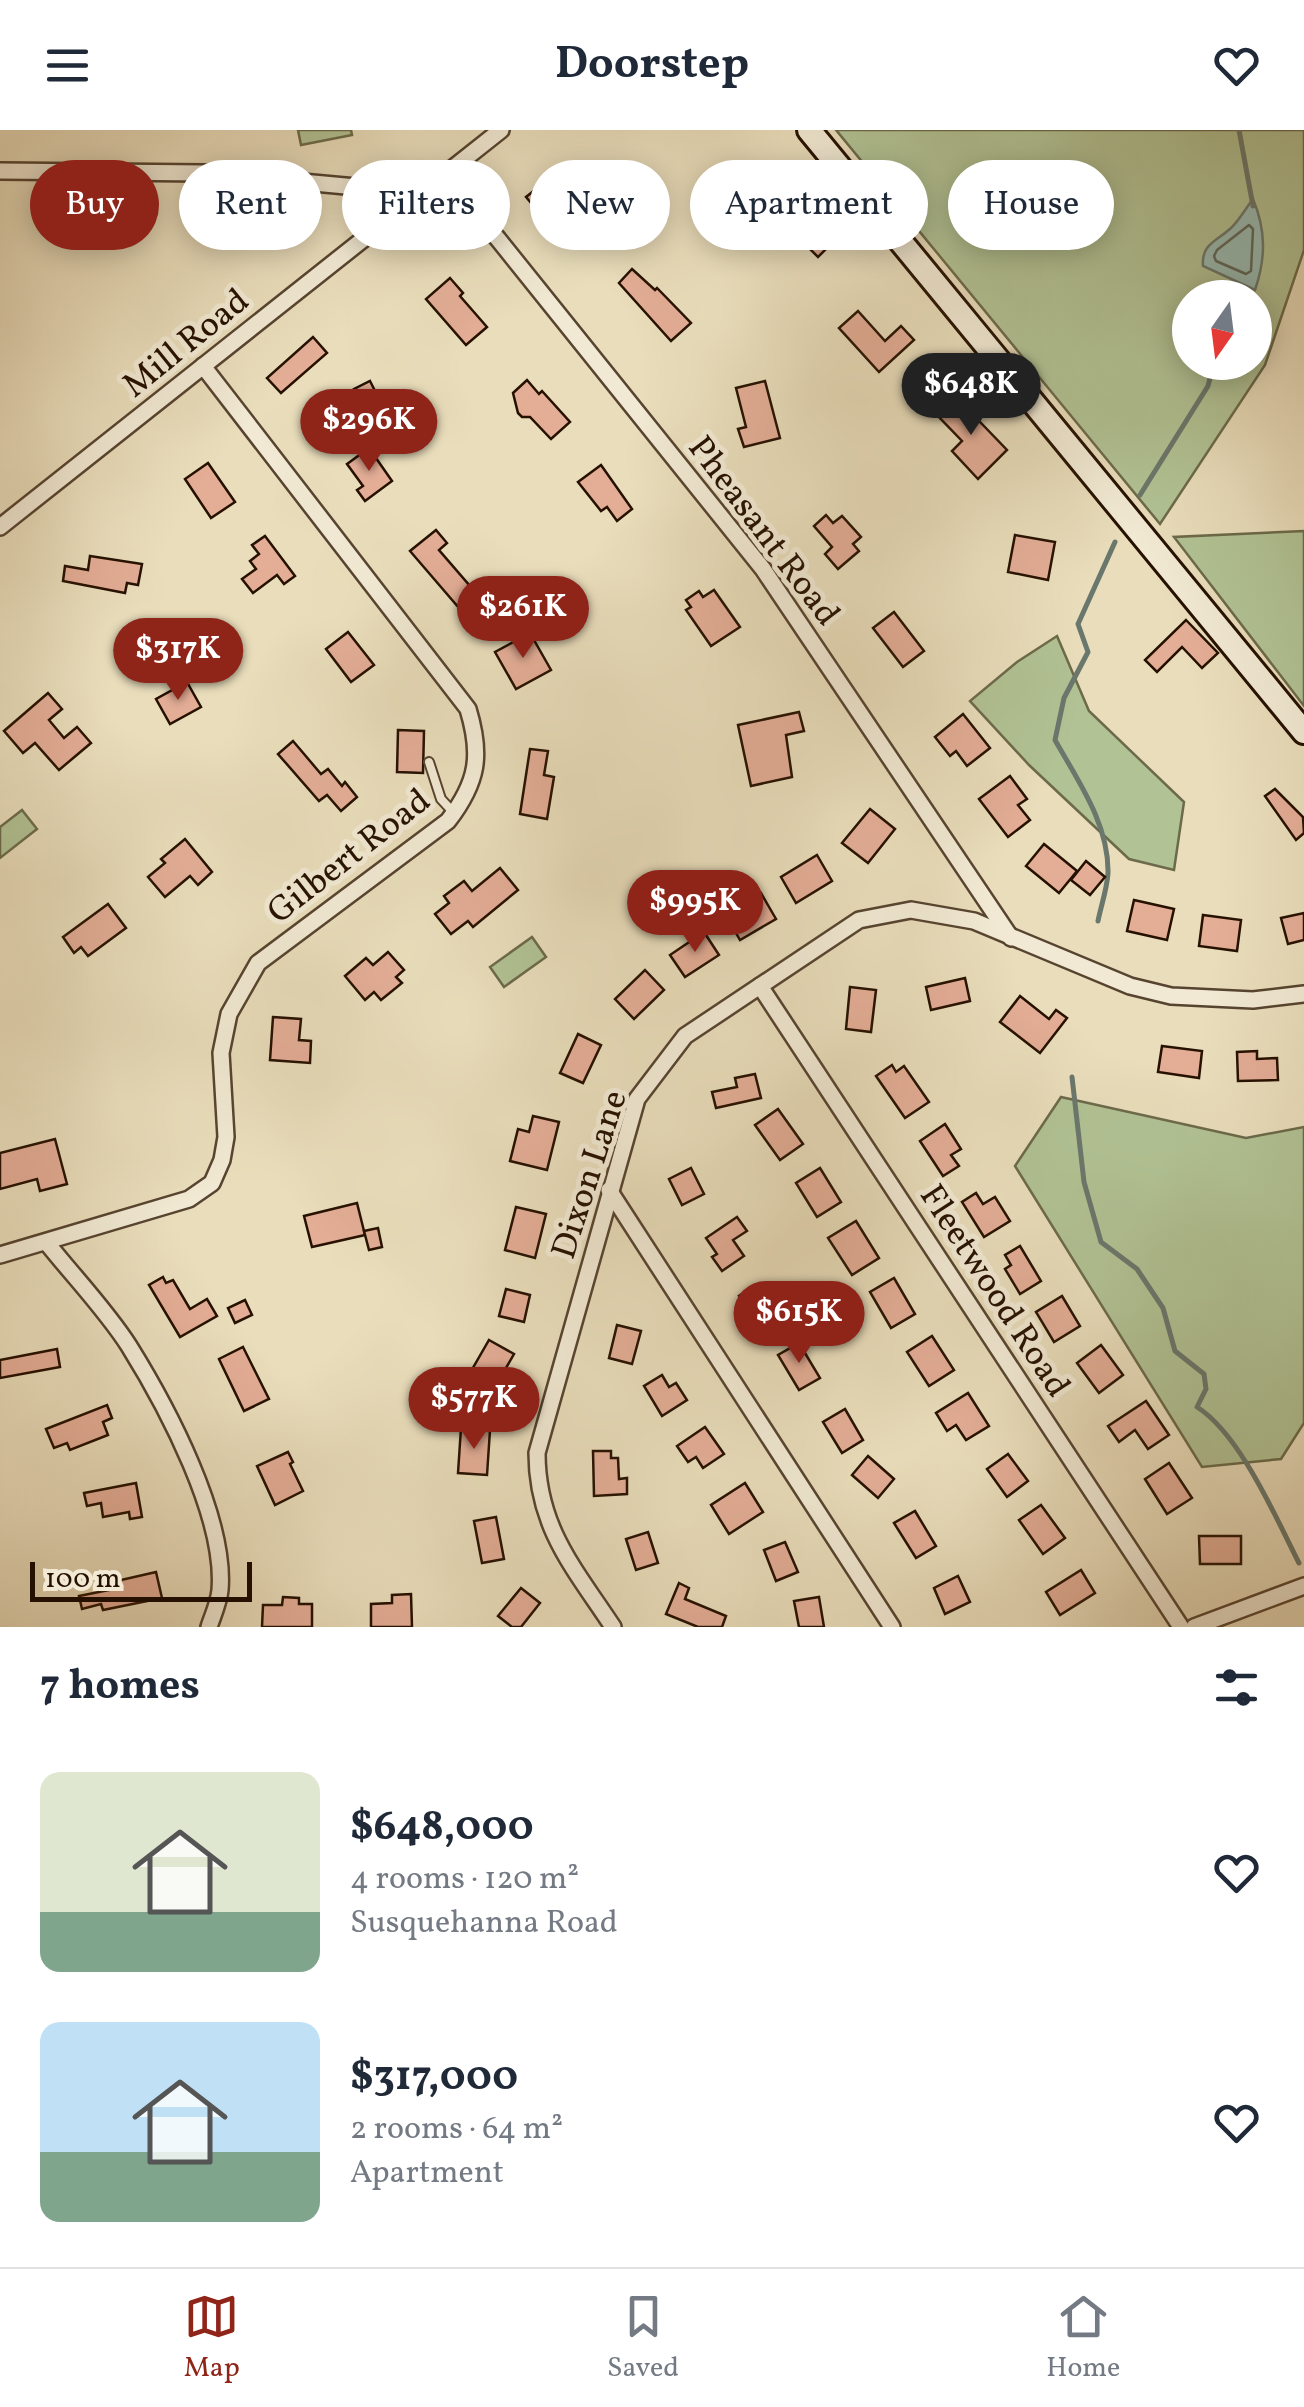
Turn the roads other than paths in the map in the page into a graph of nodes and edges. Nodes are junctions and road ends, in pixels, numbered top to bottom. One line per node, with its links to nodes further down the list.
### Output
1 (501, 130): 3 (street, Mill Road)
2 (809, 130): 10 (main road)
3 (465, 160)
4 (0, 171): 5 (street)
5 (342, 186)
6 (352, 250): 8 (street, Mill Road)
7 (507, 250): 13 (street, Pheasant Road)
8 (204, 366): 9 (street, Mill Road); 12 (street, Gilbert Road)
9 (0, 527)
10 (1304, 732)
11 (428, 762): 12 (lane)
12 (454, 813): 17 (street, Gilbert Road)
13 (1011, 938): 14 (street, Dixon Lane); 15 (street, Dixon Lane)
14 (760, 986): 16 (street, Dixon Lane); 23 (street, Fleetwood Road)
15 (1304, 994)
16 (609, 1190): 21 (street, Dixon Lane); 22 (street)
17 (48, 1243): 18 (street, Gilbert Road); 20 (street)
18 (0, 1255)
19 (1304, 1586): 24 (street)
20 (209, 1627)
21 (613, 1627)
22 (892, 1627)
23 (1181, 1627)
24 (1194, 1627)

